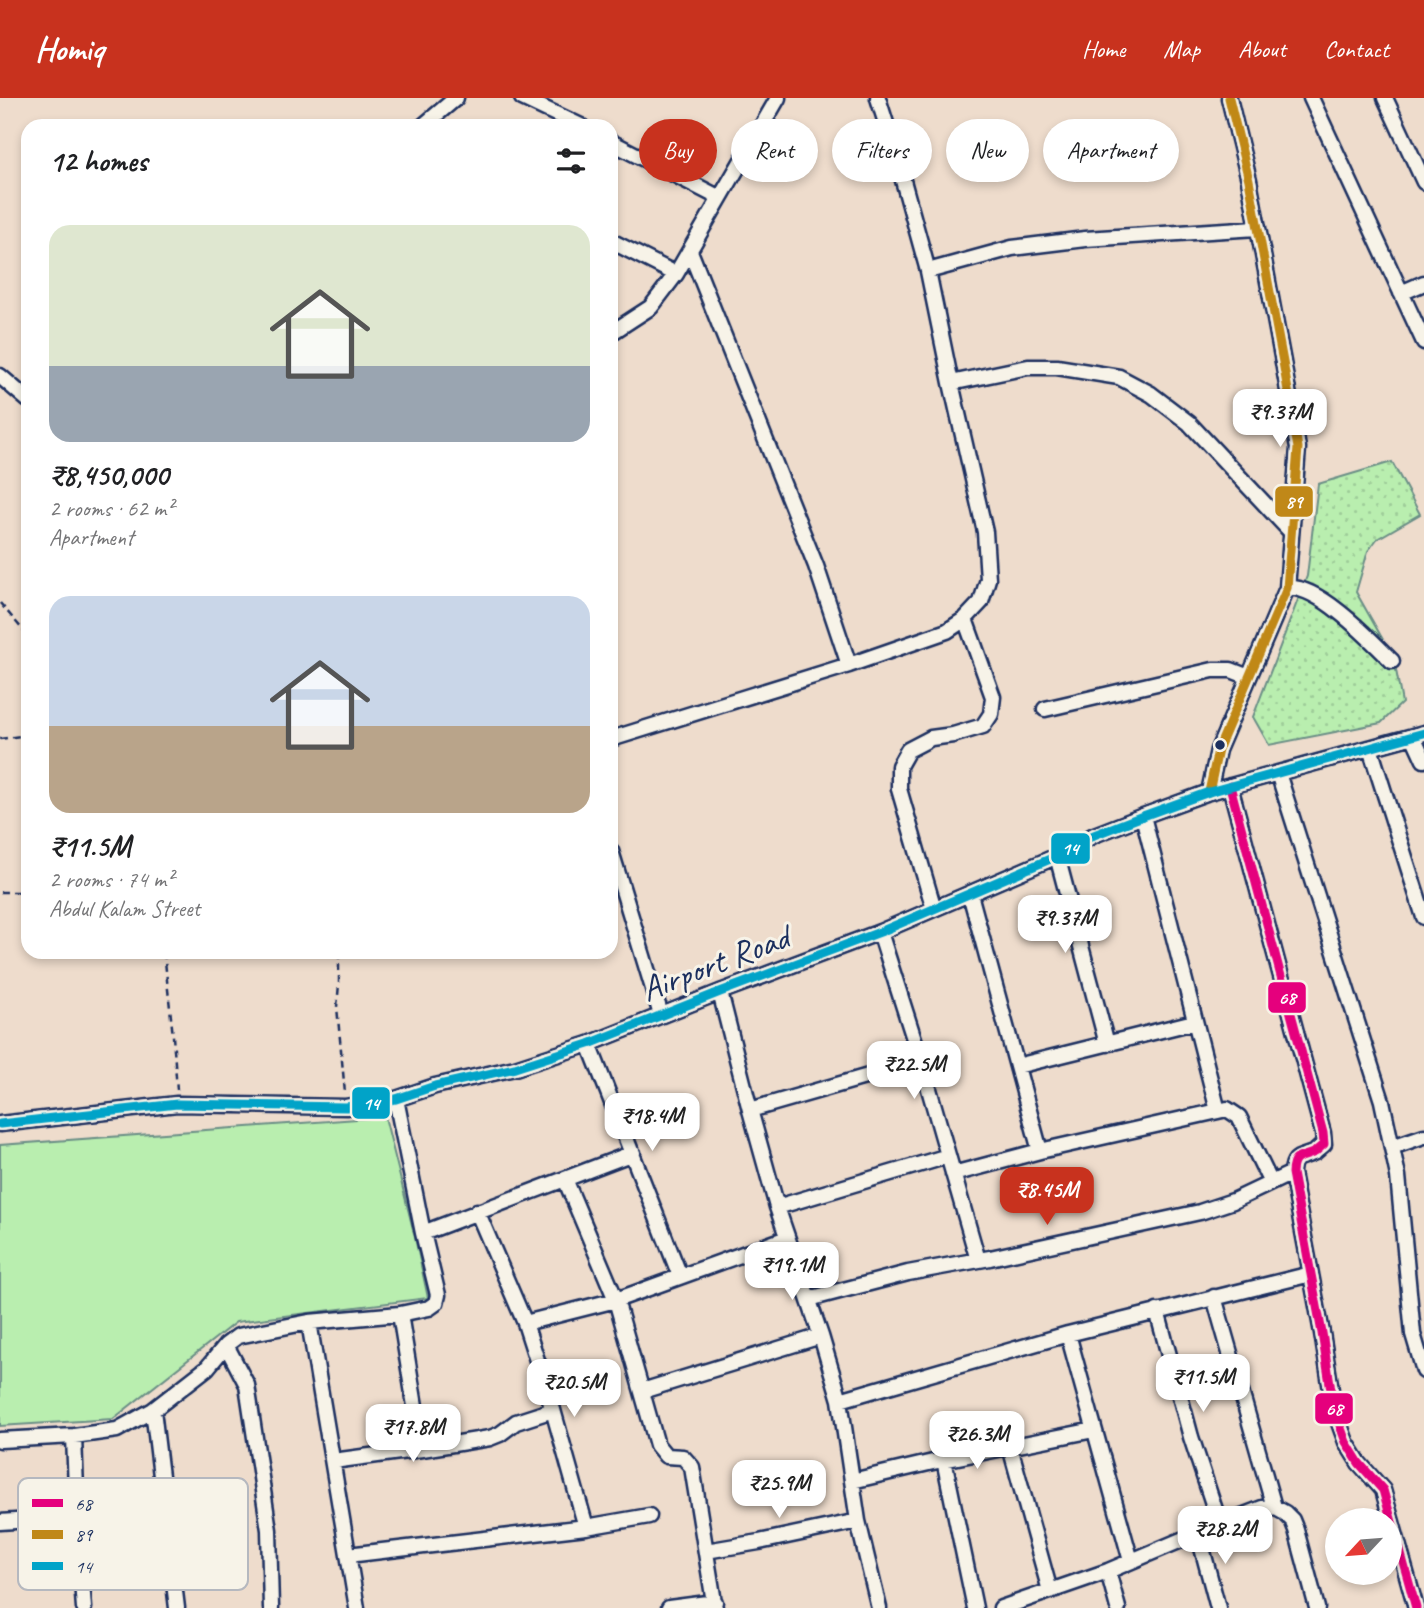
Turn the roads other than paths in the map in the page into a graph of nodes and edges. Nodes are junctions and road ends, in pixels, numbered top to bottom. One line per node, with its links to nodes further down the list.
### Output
1 (456, 98): 8 (street)
2 (522, 98): 9 (street)
3 (878, 98): 16 (street)
4 (1229, 98): 13 (street)
5 (1311, 98): 19 (street)
6 (1385, 98): 11 (street)
7 (774, 99): 12 (street)
8 (431, 119)
9 (566, 119)
10 (618, 146): 12 (street)
11 (1424, 183)
12 (720, 198): 15 (street)
13 (1257, 228): 16 (street); 25 (street)
14 (618, 245): 17 (street)
15 (690, 251): 17 (street); 29 (street)
16 (928, 271): 23 (street)
17 (676, 274): 20 (street)
18 (1424, 283): 19 (street)
19 (1401, 293): 21 (street)
20 (618, 328)
21 (1424, 342)
22 (0, 376): 24 (street)
23 (951, 383): 25 (street); 27 (street)
24 (21, 394)
25 (1291, 532): 26 (street)
26 (1287, 588): 28 (street); 30 (street)
27 (965, 619): 29 (street); 43 (street)
28 (1392, 661)
29 (849, 665): 33 (street)
30 (1249, 677): 31 (street); 38 (street)
31 (1045, 709)
32 (1419, 735): 34 (street, Airport Road); 35 (street)
33 (618, 737)
34 (1370, 748): 36 (street, Airport Road); 44 (street)
35 (1424, 760)
36 (1278, 773): 37 (street, Airport Road); 58 (street)
37 (1230, 786): 38 (street, Airport Road); 62 (street)
38 (1209, 792): 39 (street, Airport Road)
39 (1143, 816): 40 (street, Airport Road); 48 (street)
40 (1057, 856): 42 (street, Airport Road); 50 (street)
41 (618, 874): 47 (street)
42 (970, 894): 43 (street, Airport Road); 52 (street)
43 (934, 909): 45 (street, Airport Road)
44 (1424, 917)
45 (880, 932): 46 (street, Airport Road); 51 (street)
46 (720, 992): 47 (street, Airport Road); 54 (street)
47 (661, 1016): 49 (street, Airport Road)
48 (1194, 1022): 50 (street); 55 (street)
49 (589, 1044): 53 (street, Airport Road); 60 (street)
50 (1107, 1044): 52 (street)
51 (921, 1061): 54 (street); 61 (street)
52 (1017, 1066): 59 (street)
53 (397, 1099): 56 (street, Airport Road); 68 (street)
54 (750, 1110): 66 (street)
55 (1218, 1111): 59 (street); 65 (street)
56 (0, 1124)
57 (1424, 1136): 58 (street)
58 (1392, 1147): 81 (street)
59 (1040, 1151): 63 (street)
60 (633, 1153): 64 (street); 72 (street)
61 (948, 1156): 63 (street); 66 (street)
62 (1292, 1173): 65 (street); 71 (street)
63 (953, 1174): 70 (street)
64 (565, 1179): 67 (street); 75 (street)
65 (1271, 1183): 70 (street)
66 (777, 1207): 69 (street)
67 (477, 1211): 68 (street); 79 (street)
68 (423, 1233): 77 (street)
69 (787, 1238): 72 (street); 74 (street)
70 (978, 1260): 74 (street)
71 (1311, 1274): 73 (street); 126 (street)
72 (680, 1276): 75 (street)
73 (1214, 1297): 76 (street); 99 (street)
74 (809, 1299): 82 (street)
75 (616, 1300): 79 (street); 85 (street)
76 (1157, 1311): 80 (street); 104 (street)
77 (400, 1314): 78 (street); 93 (street)
78 (309, 1322): 83 (street); 95 (street)
79 (525, 1323): 88 (street)
80 (1068, 1334): 86 (street); 89 (street)
81 (1418, 1334): 84 (street)
82 (821, 1336): 85 (street); 86 (street)
83 (226, 1345): 87 (street); 117 (street)
84 (1424, 1371)
85 (642, 1391): 107 (street)
86 (840, 1400): 98 (street)
87 (153, 1410): 90 (street); 97 (street)
88 (553, 1410): 93 (street); 105 (street)
89 (1094, 1430): 92 (street); 109 (street)
90 (74, 1436): 91 (street); 96 (street)
91 (0, 1440)
92 (1010, 1447): 94 (street); 113 (street)
93 (422, 1449): 95 (street)
94 (944, 1460): 98 (street); 121 (street)
95 (333, 1461): 108 (street)
96 (76, 1478)
97 (162, 1478)
98 (852, 1481): 102 (street)
99 (1274, 1507): 104 (street); 125 (street)
100 (649, 1516): 105 (street)
101 (18, 1521): 103 (street)
102 (858, 1521): 107 (street); 120 (street)
103 (0, 1522)
104 (1220, 1525): 106 (street)
105 (586, 1527): 108 (street)
106 (1198, 1533): 109 (street); 124 (street)
107 (706, 1551): 114 (street)
108 (348, 1555): 118 (street)
109 (1131, 1561): 110 (street)
110 (1108, 1571): 113 (street); 123 (street)
111 (83, 1590): 115 (street)
112 (175, 1590): 116 (street)
113 (1050, 1591): 122 (street)
114 (715, 1605): 119 (street)
115 (84, 1608)
116 (177, 1608)
117 (271, 1608)
118 (357, 1608)
119 (669, 1608)
120 (879, 1608)
121 (975, 1608)
122 (1001, 1608)
123 (1118, 1608)
124 (1219, 1608)
125 (1317, 1608)
126 (1416, 1608)

